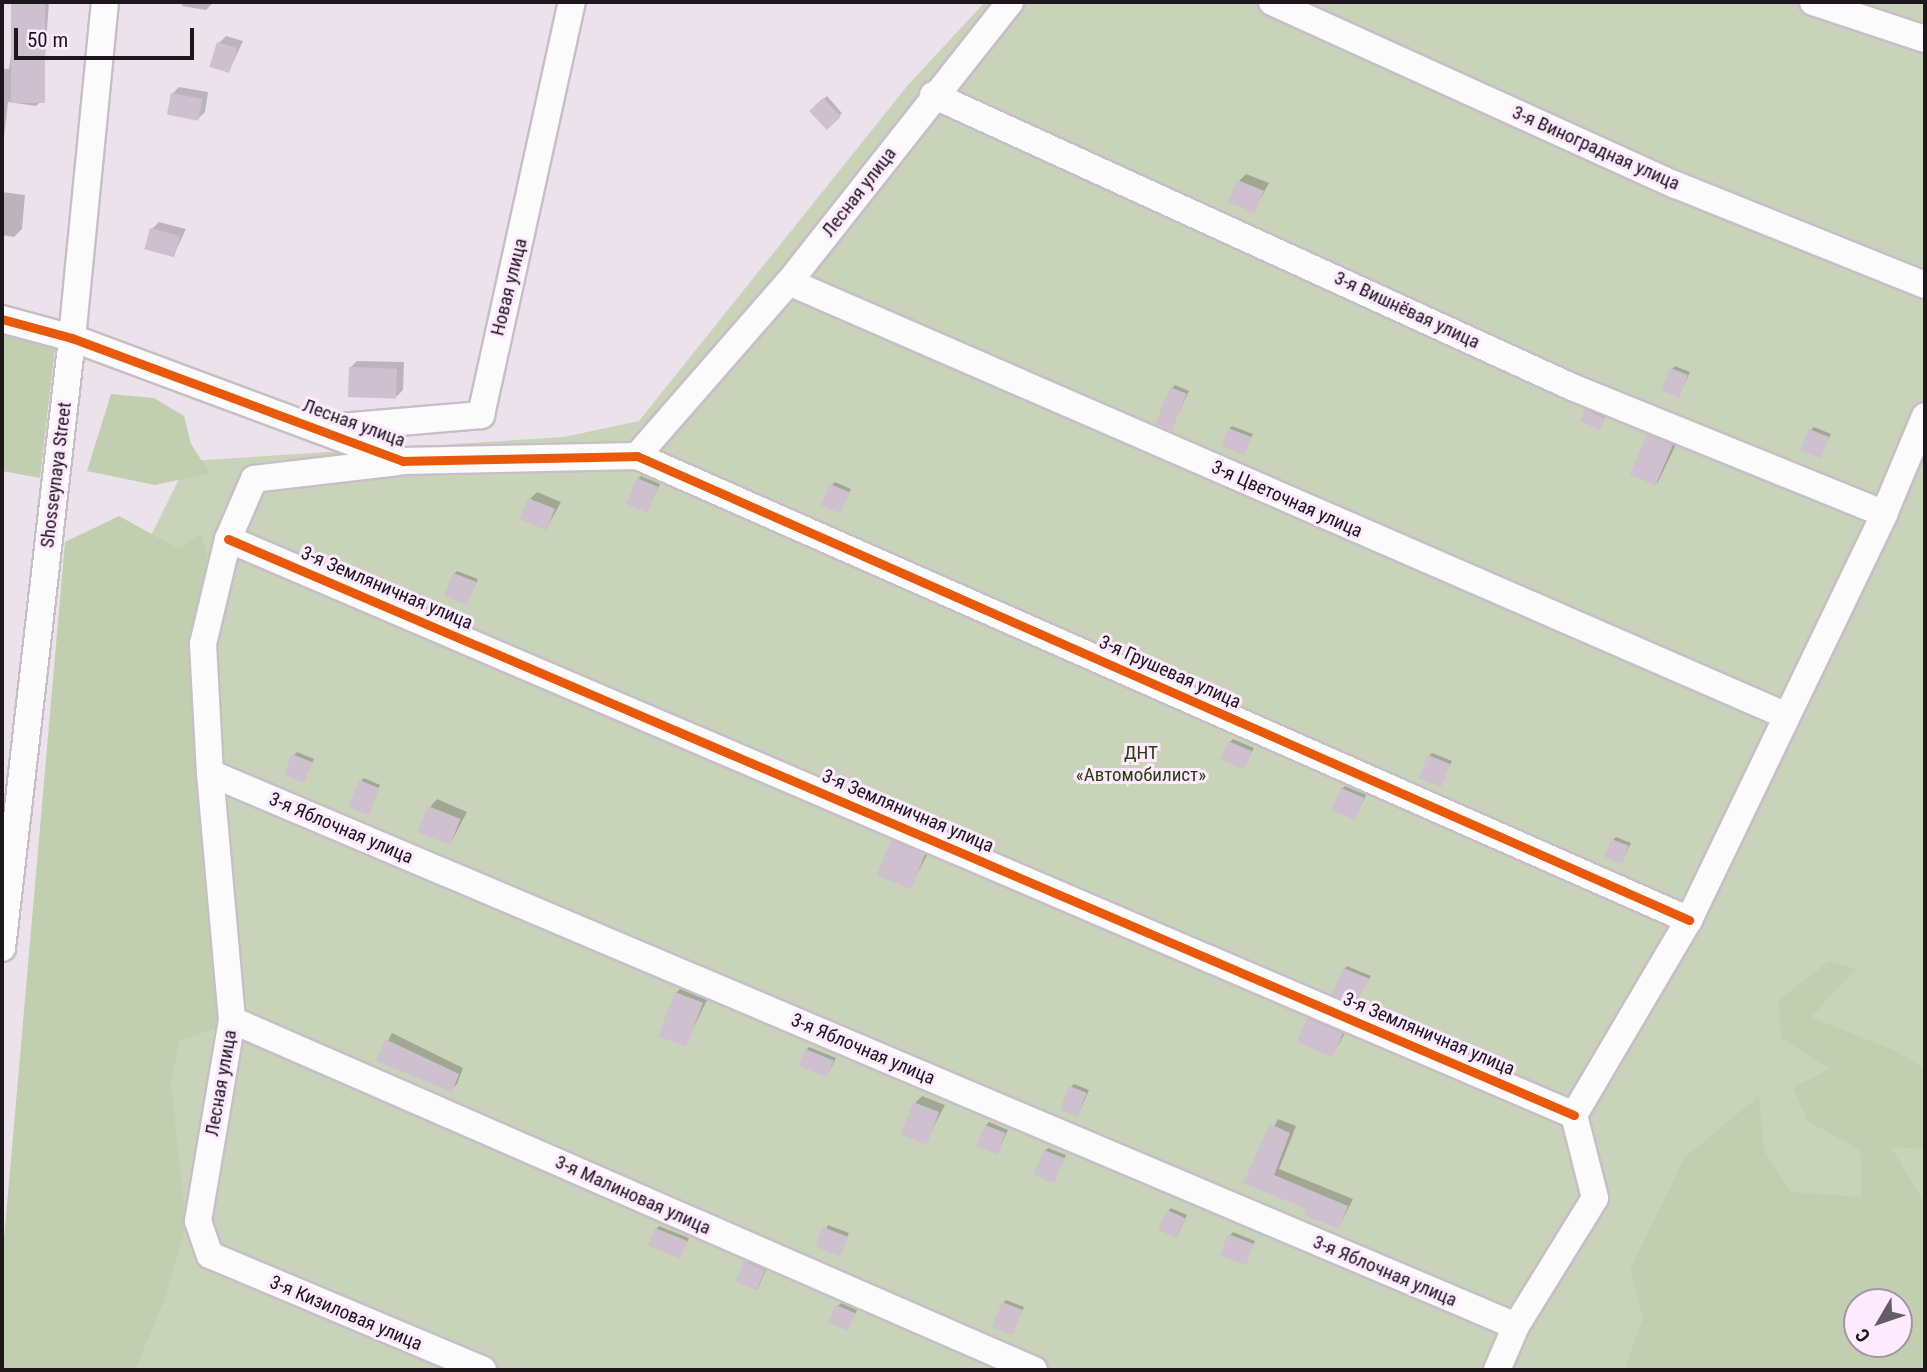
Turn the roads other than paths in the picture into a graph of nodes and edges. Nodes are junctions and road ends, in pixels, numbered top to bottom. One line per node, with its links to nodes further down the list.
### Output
1 (105, 2): 11 (street, Shosseynaya Street)
2 (572, 2): 13 (street, Новая улица)
3 (1010, 2): 7 (street, Лесная улица)
4 (1272, 2): 9 (street, 3-я Виноградная улица)
5 (1813, 2): 6 (street)
6 (1925, 39)
7 (933, 95): 8 (street, Лесная улица); 16 (street, 3-я Вишнёвая улица)
8 (789, 282): 14 (street, Лесная улица); 18 (street, 3-я Цветочная улица)
9 (1925, 285)
10 (2, 319): 11 (street, Лесная улица)
11 (72, 338): 13 (street, Лесная улица); 21 (street, Shosseynaya Street)
12 (1925, 416): 16 (street)
13 (320, 429): 15 (street, Лесная улица)
14 (637, 456): 15 (street, Лесная улица); 20 (street, 3-я Грушевая улица)
15 (403, 461): 17 (street, Лесная улица)
16 (1884, 514): 18 (street)
17 (228, 539): 19 (street, Лесная улица); 23 (street, 3-я Земляничная улица)
18 (1785, 715): 20 (street)
19 (209, 773): 22 (street, Лесная улица); 25 (street, 3-я Яблочная улица)
20 (1689, 920): 23 (street)
21 (2, 948)
22 (232, 1020): 24 (street, Лесная улица); 27 (street, 3-я Малиновая улица)
23 (1574, 1115): 25 (street)
24 (210, 1255): 26 (street, 3-я Кизиловая улица)
25 (1516, 1326): 28 (street)
26 (483, 1370)
27 (1034, 1370)
28 (1497, 1370)

